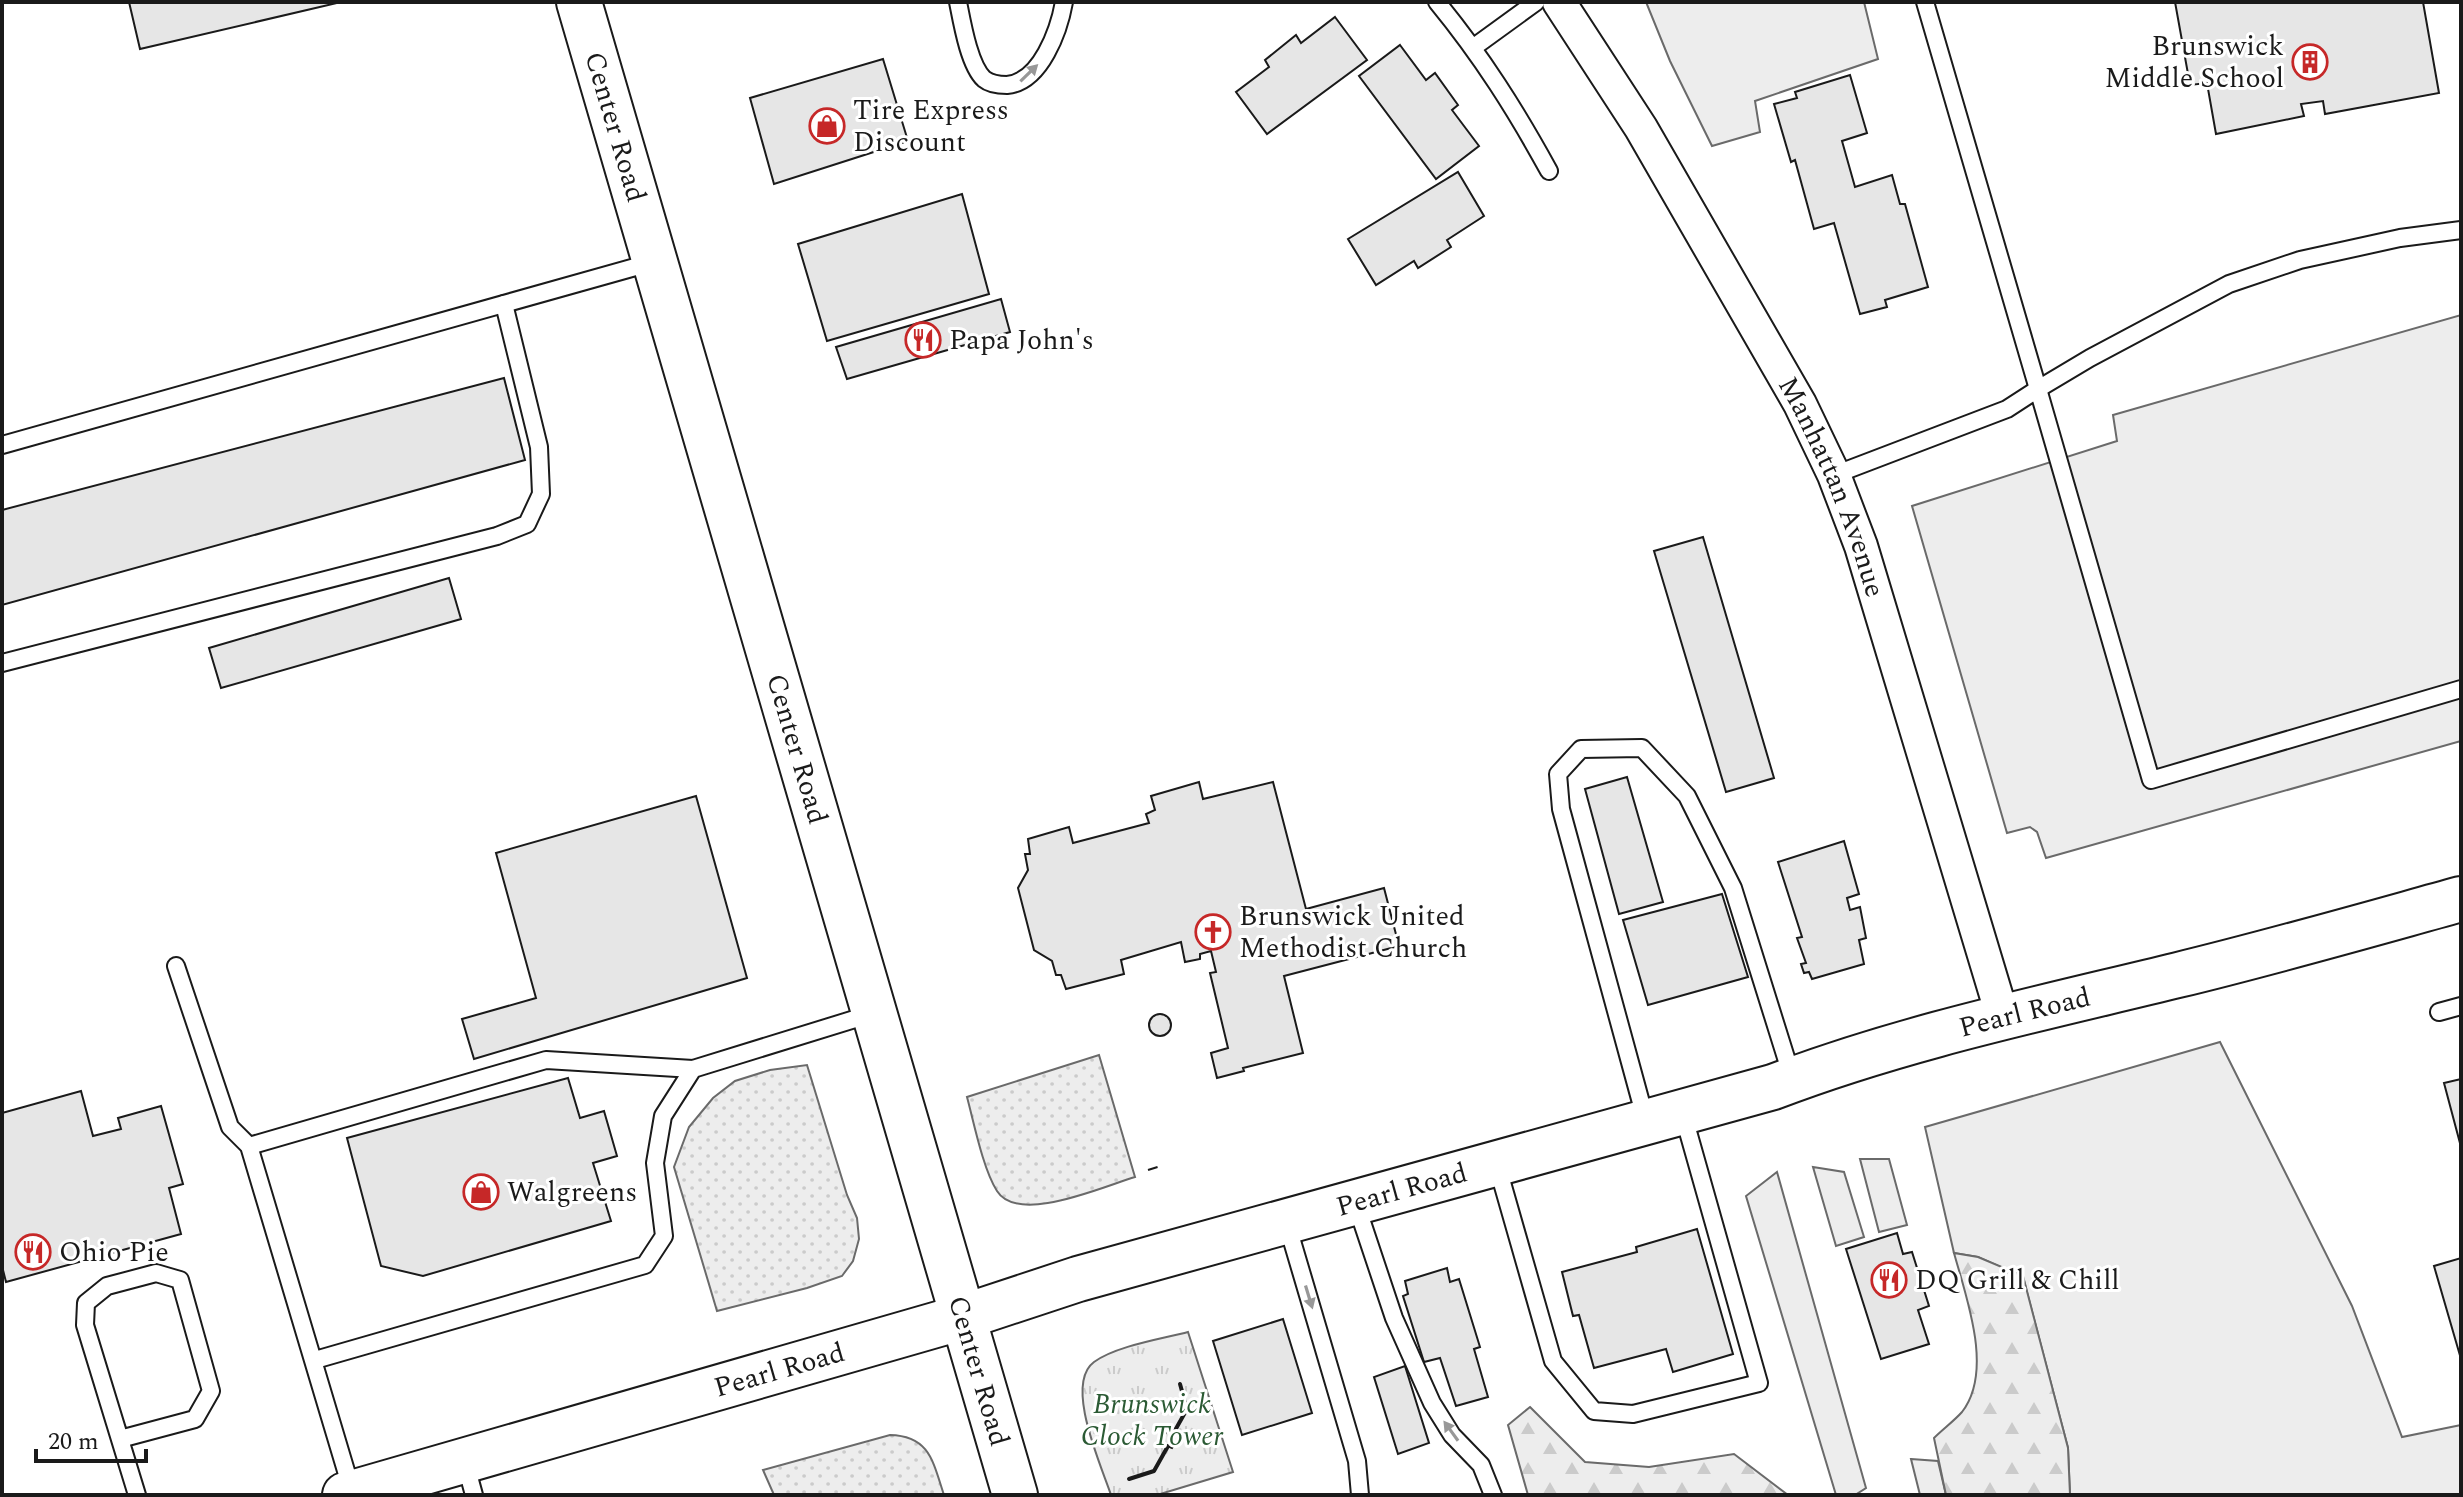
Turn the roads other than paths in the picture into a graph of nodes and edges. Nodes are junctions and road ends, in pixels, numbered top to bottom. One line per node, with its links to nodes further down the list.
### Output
1 (579, 2): 11 (main road, Center Road)
2 (958, 2): 3 (lane, one-way to 3)
3 (1064, 2)
4 (1437, 2): 8 (lane)
5 (1536, 2): 8 (lane)
6 (1559, 2): 15 (street, Manhattan Avenue)
7 (1925, 2): 13 (lane)
8 (1474, 47): 9 (lane)
9 (1549, 171)
10 (2461, 230): 13 (lane)
11 (655, 262): 12 (lane); 22 (main road, Center Road)
12 (504, 304): 14 (lane); 16 (lane)
13 (2038, 389): 15 (lane); 17 (lane)
14 (2, 445)
15 (1834, 475): 23 (street, Manhattan Avenue)
16 (2, 663)
17 (2461, 689)
18 (2461, 899): 23 (main road, Pearl Road)
19 (176, 966): 27 (lane)
20 (2461, 1006): 21 (lane)
21 (2439, 1012)
22 (874, 1013): 24 (lane); 31 (main road, Center Road)
23 (2003, 1018): 25 (main road, Pearl Road)
24 (693, 1069): 27 (lane); 32 (lane)
25 (1793, 1080): 26 (main road, Pearl Road); 26 (lane)
26 (1665, 1118): 28 (main road, Pearl Road); 28 (lane)
27 (249, 1146): 32 (lane)
28 (1497, 1165): 29 (main road, Pearl Road)
29 (1356, 1204): 30 (main road, Pearl Road); 39 (lane, one-way to 29)
30 (1286, 1222): 31 (main road, Pearl Road); 38 (lane, one-way to 38)
31 (963, 1317): 34 (main road, Pearl Road); 37 (main road, Center Road)
32 (315, 1360): 35 (lane)
33 (120, 1439): 33 (lane); 36 (lane)
34 (469, 1479): 35 (main road, Pearl Road)
35 (349, 1494)
36 (137, 1495)
37 (1015, 1495)
38 (1360, 1495)
39 (1493, 1495)

